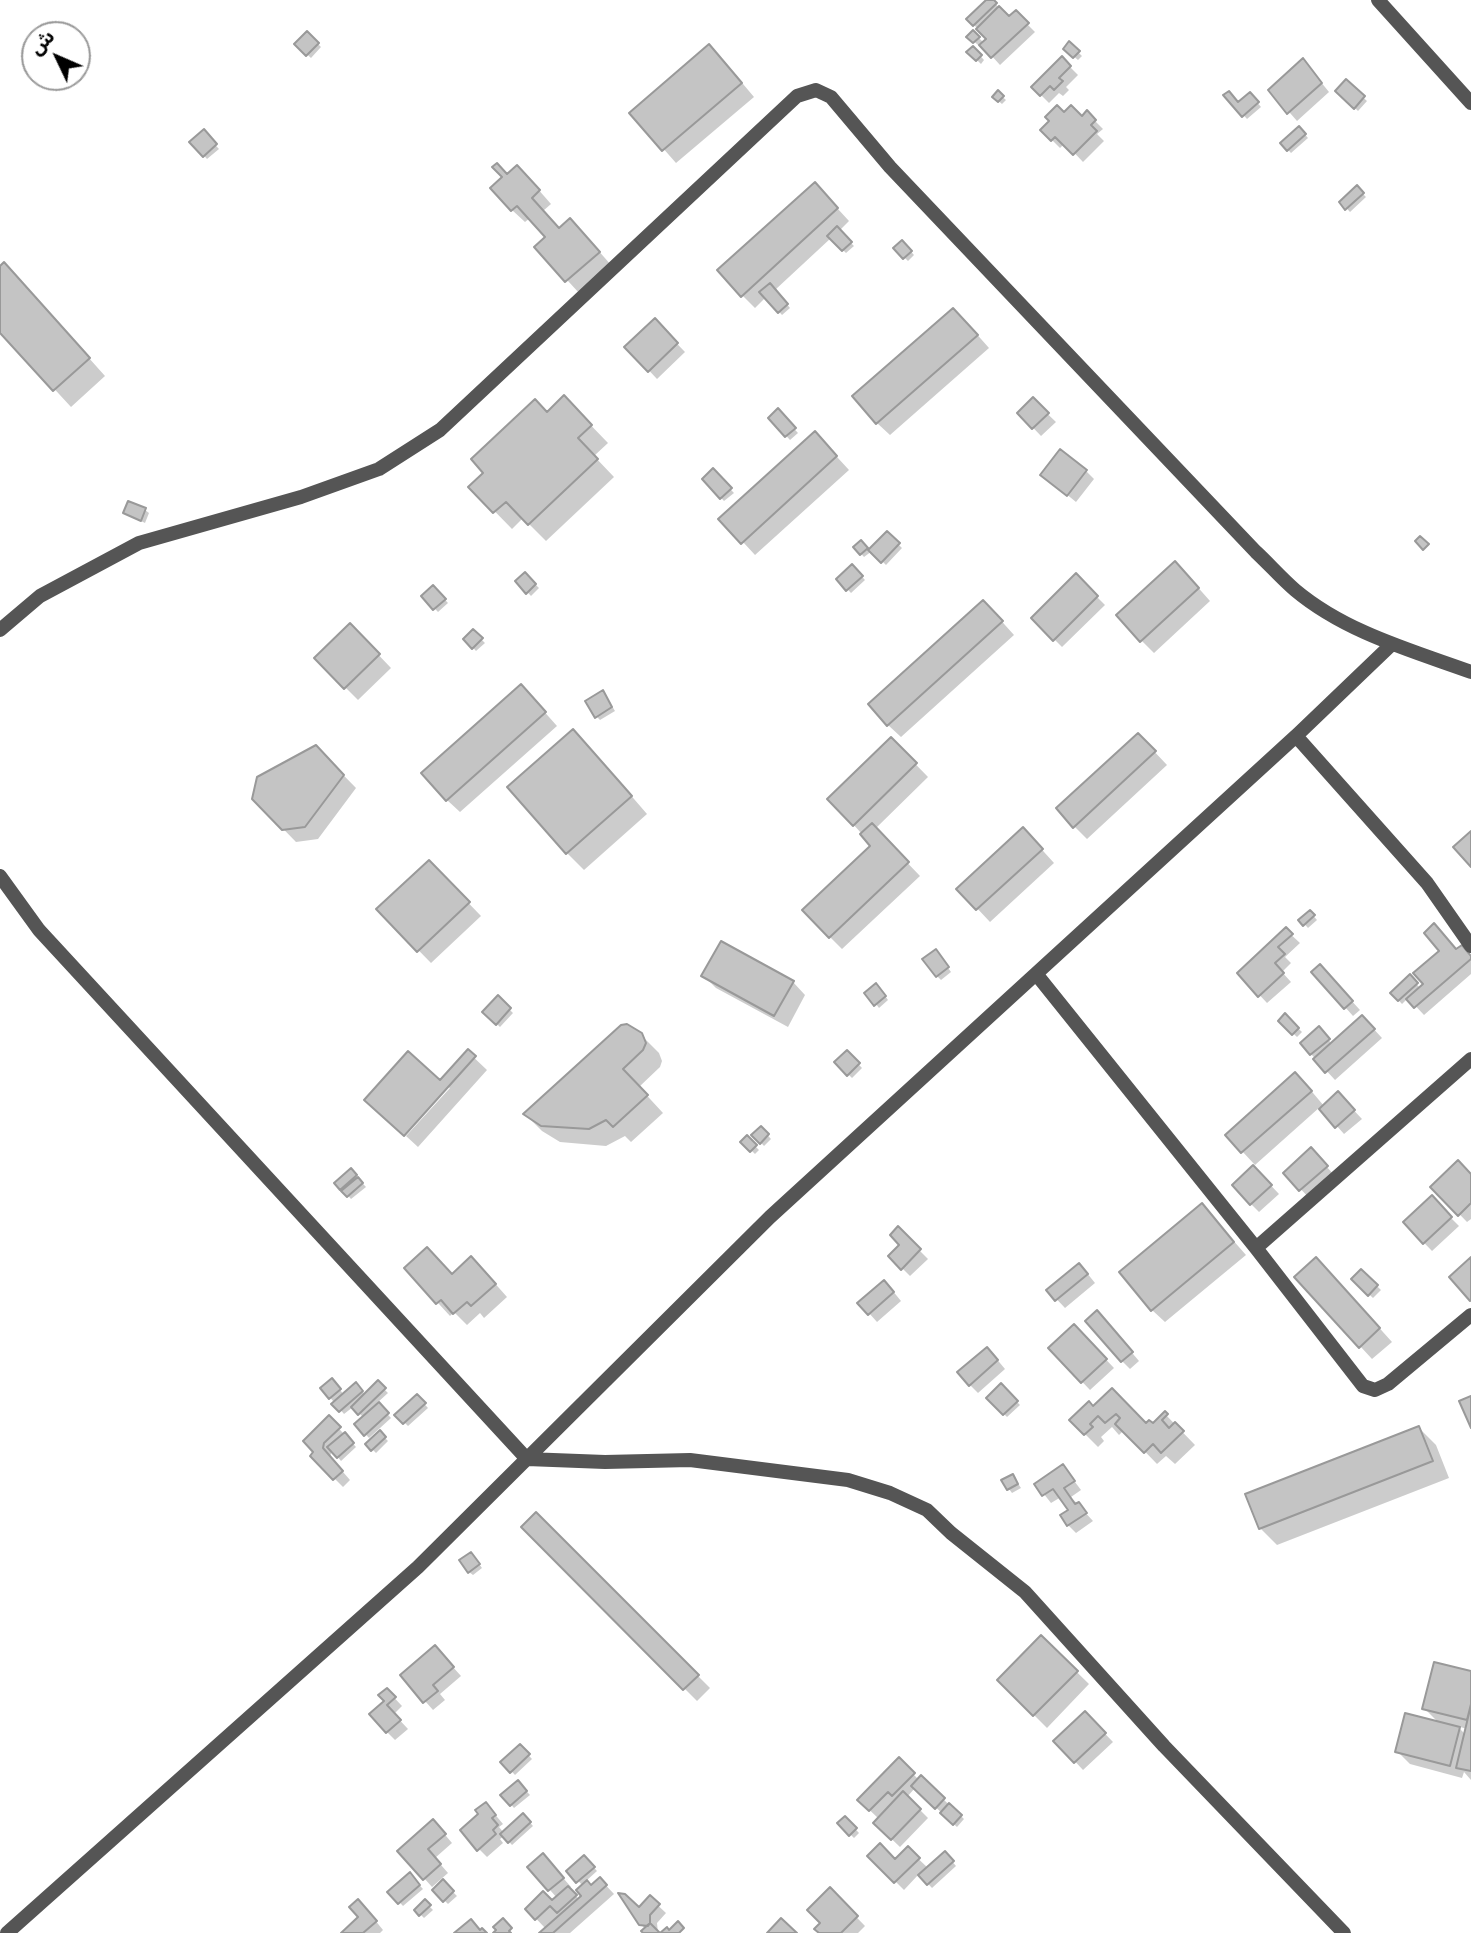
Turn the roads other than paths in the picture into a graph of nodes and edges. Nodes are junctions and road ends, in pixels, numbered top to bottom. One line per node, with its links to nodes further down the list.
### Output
1 (1378, 0): 2 (street)
2 (1470, 99)
3 (0, 630): 4 (street)
4 (1391, 645): 5 (street); 6 (street)
5 (1471, 672)
6 (1296, 736): 8 (street); 9 (street)
7 (0, 876): 13 (street)
8 (1471, 946)
9 (1037, 975): 11 (street); 13 (street)
10 (1471, 1059): 11 (street)
11 (1256, 1248): 12 (street)
12 (1471, 1315)
13 (527, 1459): 14 (street); 15 (street)
14 (7, 1933)
15 (1344, 1933)

